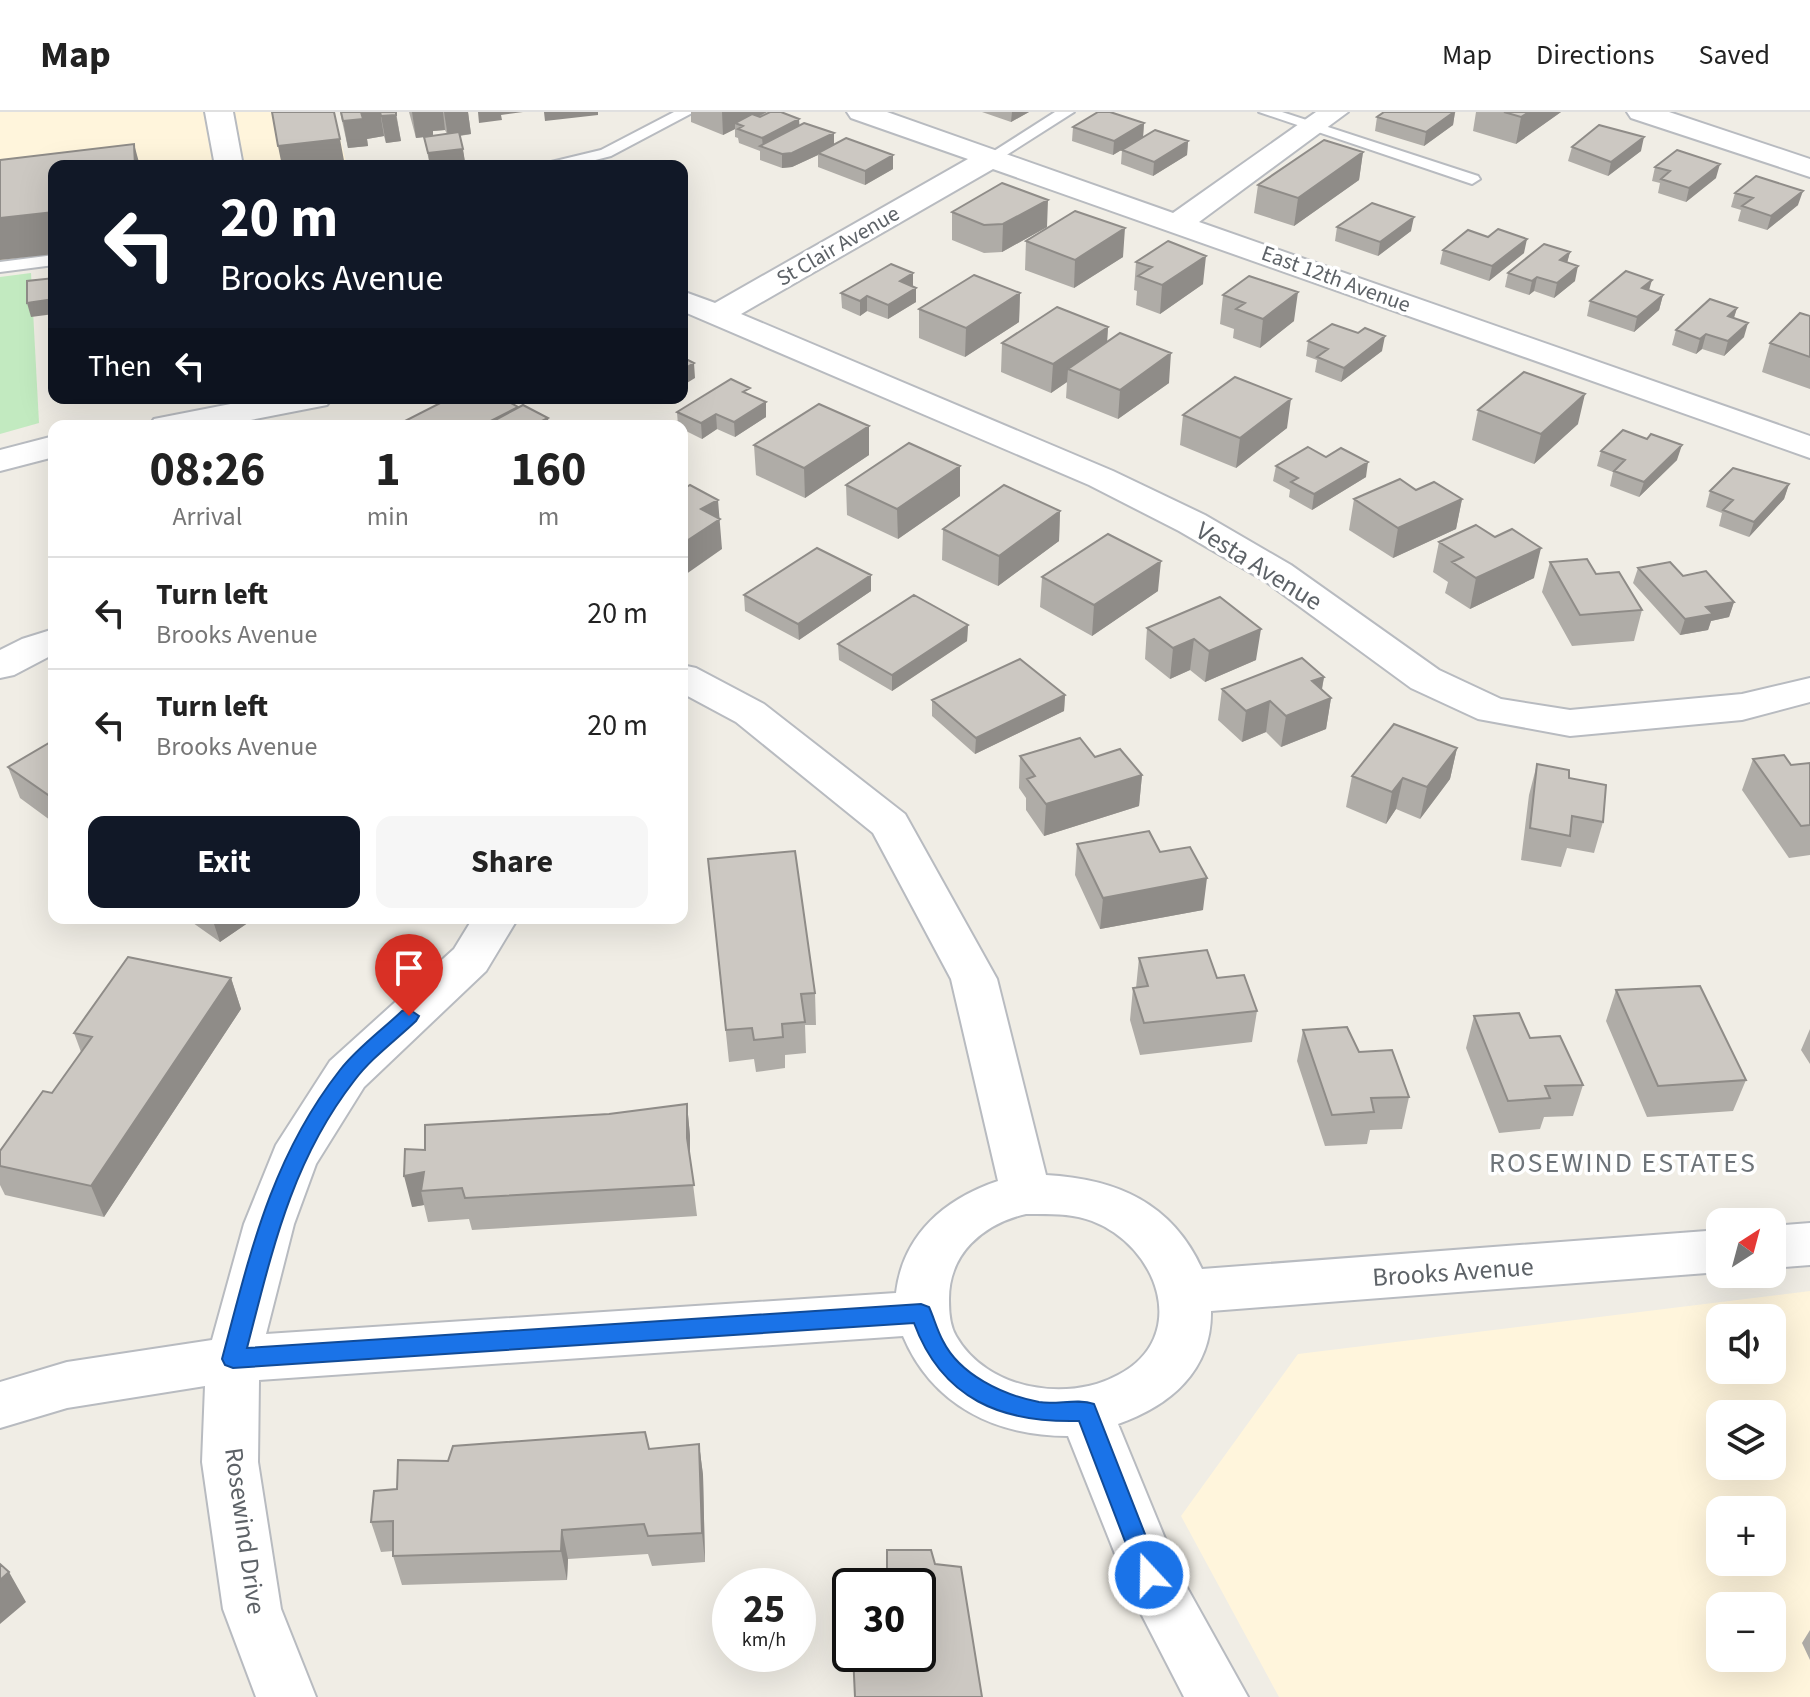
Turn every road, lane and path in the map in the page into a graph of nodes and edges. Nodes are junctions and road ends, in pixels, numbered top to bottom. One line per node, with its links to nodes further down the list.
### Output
1 (219, 112): 9 (street)
2 (686, 112): 10 (lane)
3 (861, 112): 8 (street, East 12th Avenue)
4 (1066, 112): 8 (lane)
5 (1267, 112): 7 (lane)
6 (1641, 112): 11 (street)
7 (1323, 120): 12 (lane); 13 (street)
8 (991, 158): 13 (street, East 12th Avenue); 17 (street, St Clair Avenue)
9 (228, 160)
10 (577, 160)
11 (1810, 168)
12 (1472, 179)
13 (1178, 223): 22 (street, East 12th Avenue)
14 (48, 261): 15 (lane)
15 (0, 267)
16 (688, 302): 17 (street)
17 (718, 314): 27 (street, Vesta Avenue)
18 (297, 404): 19 (street)
19 (277, 411): 20 (street)
20 (210, 420)
21 (48, 448): 23 (street)
22 (1810, 448)
23 (0, 461)
24 (48, 644): 25 (street)
25 (0, 666)
26 (688, 680): 29 (street)
27 (1810, 690)
28 (492, 924): 35 (street, Rosewind Drive)
29 (1026, 1194): 33 (street); 34 (street)
30 (1810, 1244): 31 (street)
31 (1786, 1246)
32 (1706, 1252): 33 (street, Brooks Avenue)
33 (1186, 1292): 37 (street)
34 (921, 1313): 35 (street); 37 (street)
35 (233, 1359): 36 (street); 38 (street, Rosewind Drive)
36 (0, 1405)
37 (1086, 1411): 39 (street)
38 (286, 1697)
39 (1218, 1697)

